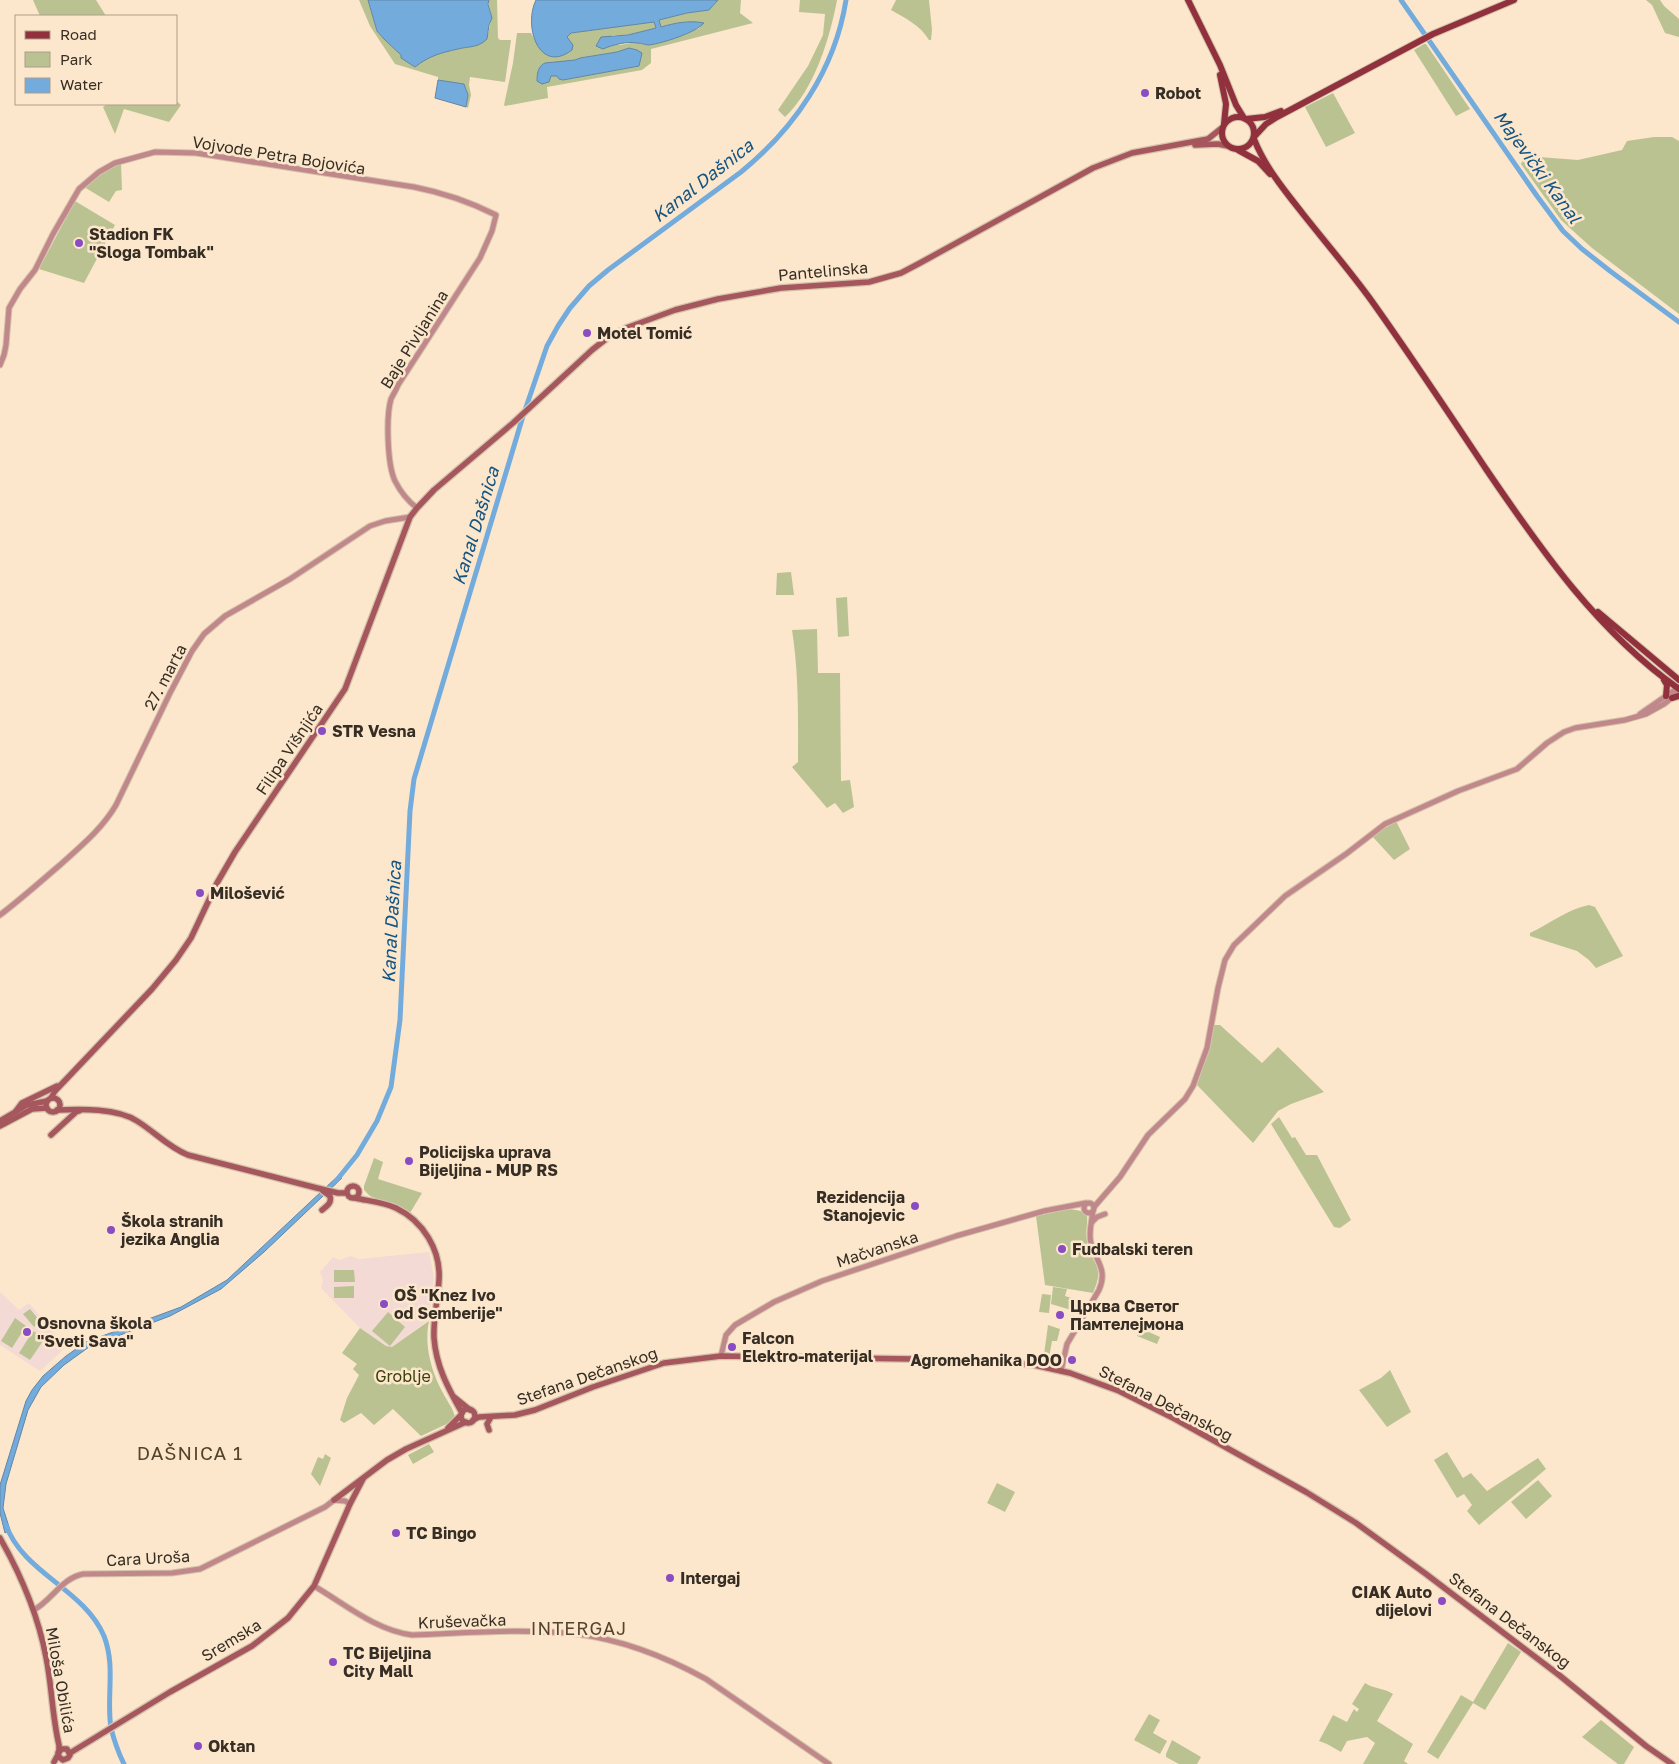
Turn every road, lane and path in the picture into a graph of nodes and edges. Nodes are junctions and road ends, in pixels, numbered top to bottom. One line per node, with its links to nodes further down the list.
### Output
1 (1188, 0): 3 (main road)
2 (1514, 0): 4 (main road)
3 (1212, 52): 5 (main road); 6 (main road)
4 (1301, 104): 5 (main road); 7 (main road)
5 (1245, 119): 6 (main road); 7 (main road)
6 (1224, 126): 8 (main road); 9 (main road)
7 (1254, 138): 10 (main road); 11 (main road)
8 (1170, 146): 9 (main road); 14 (main road, Pantelinska)
9 (1228, 146): 10 (main road)
10 (1237, 150): 11 (main road)
11 (1282, 187): 17 (main road)
12 (496, 215): 13 (street, Vojvode Petra Bojovića); 15 (street, Baje Pivljanina)
13 (0, 365)
14 (513, 424): 15 (main road, Filipa Višnjića)
15 (417, 508): 16 (main road, Filipa Višnjića)
16 (410, 518): 22 (street, 27. marta); 23 (main road, Filipa Višnjića)
17 (1587, 603): 18 (main road); 19 (main road)
18 (1660, 675): 20 (main road); 21 (main road)
19 (1677, 678)
20 (1679, 690): 21 (main road)
21 (1669, 697): 38 (street)
22 (0, 915)
23 (64, 1083): 24 (main road); 29 (main road)
24 (53, 1100): 25 (main road); 26 (main road); 28 (main road); 29 (main road)
25 (47, 1108): 28 (main road); 31 (main road)
26 (74, 1109): 27 (main road); 28 (main road)
27 (82, 1109): 32 (main road); 35 (main road)
28 (58, 1110)
29 (16, 1111): 30 (main road)
30 (2, 1120)
31 (0, 1126)
32 (51, 1135)
33 (347, 1191): 34 (main road); 35 (main road); 36 (main road)
34 (360, 1191): 36 (main road); 37 (main road)
35 (330, 1193): 39 (main road)
36 (355, 1198): 37 (main road)
37 (376, 1203): 44 (main road)
38 (1089, 1208): 41 (street); 42 (street, Mačvanska)
39 (322, 1210)
40 (1105, 1214): 41 (street)
41 (1091, 1225): 43 (street)
42 (721, 1356): 43 (main road, Stefana Dečanskog); 48 (main road, Stefana Dečanskog)
43 (1061, 1371): 62 (main road, Stefana Dečanskog)
44 (451, 1394): 45 (main road); 46 (main road)
45 (471, 1410): 46 (main road); 48 (main road); 49 (main road)
46 (461, 1414): 50 (main road); 52 (main road)
47 (491, 1417): 48 (main road); 49 (main road); 51 (main road)
48 (500, 1417)
49 (473, 1420): 50 (main road)
50 (466, 1422): 52 (main road)
51 (489, 1430)
52 (442, 1432): 53 (main road)
53 (363, 1479): 54 (main road); 55 (main road, Sremska)
54 (334, 1500): 55 (street); 58 (street, Cara Uroša)
55 (350, 1504): 57 (main road, Sremska)
56 (0, 1538): 58 (main road, Miloša Obilića)
57 (314, 1586): 59 (main road, Sremska); 61 (street, Kruševačka)
58 (34, 1610): 59 (main road, Miloša Obilića)
59 (64, 1752): 60 (main road, Sremska)
60 (53, 1763)
61 (829, 1764)
62 (1672, 1764)

